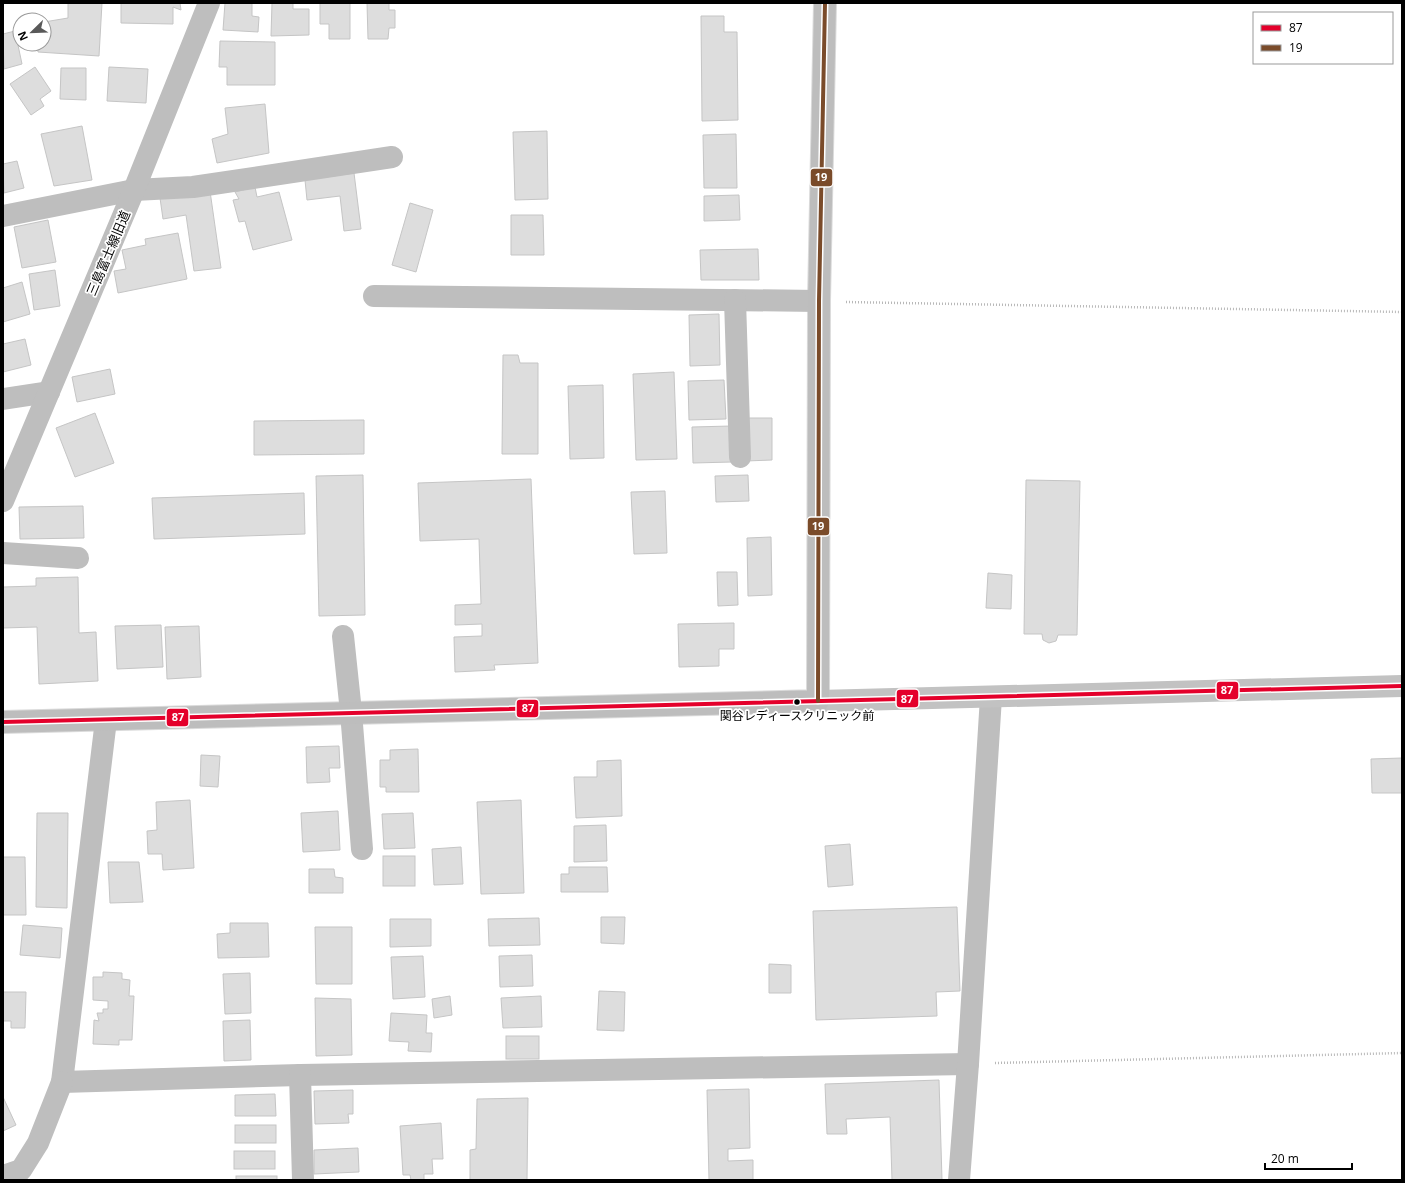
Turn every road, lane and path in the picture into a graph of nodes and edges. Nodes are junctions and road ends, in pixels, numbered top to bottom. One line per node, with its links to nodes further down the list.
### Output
1 (209, 3): 4 (street, 三島富士線旧道)
2 (825, 3): 8 (main road)
3 (392, 157): 4 (street)
4 (134, 190): 5 (street); 10 (street, 三島富士線旧道)
5 (3, 216)
6 (374, 296): 7 (street)
7 (735, 300): 8 (street); 12 (street)
8 (819, 301): 9 (path); 19 (main road)
9 (1402, 312)
10 (49, 392): 11 (street); 13 (street, 三島富士線旧道)
11 (3, 399)
12 (740, 457)
13 (3, 501)
14 (3, 553): 15 (street)
15 (78, 558)
16 (343, 636): 20 (street)
17 (1402, 686): 18 (street)
18 (991, 697): 19 (street); 25 (street)
19 (818, 701): 20 (main road)
20 (351, 712): 21 (main road); 23 (street)
21 (106, 720): 22 (main road); 27 (street)
22 (3, 722)
23 (362, 849)
24 (1402, 1053): 25 (path)
25 (968, 1064): 26 (street); 30 (street)
26 (300, 1075): 27 (street); 29 (street)
27 (62, 1082): 28 (street)
28 (3, 1176)
29 (303, 1180)
30 (959, 1180)

